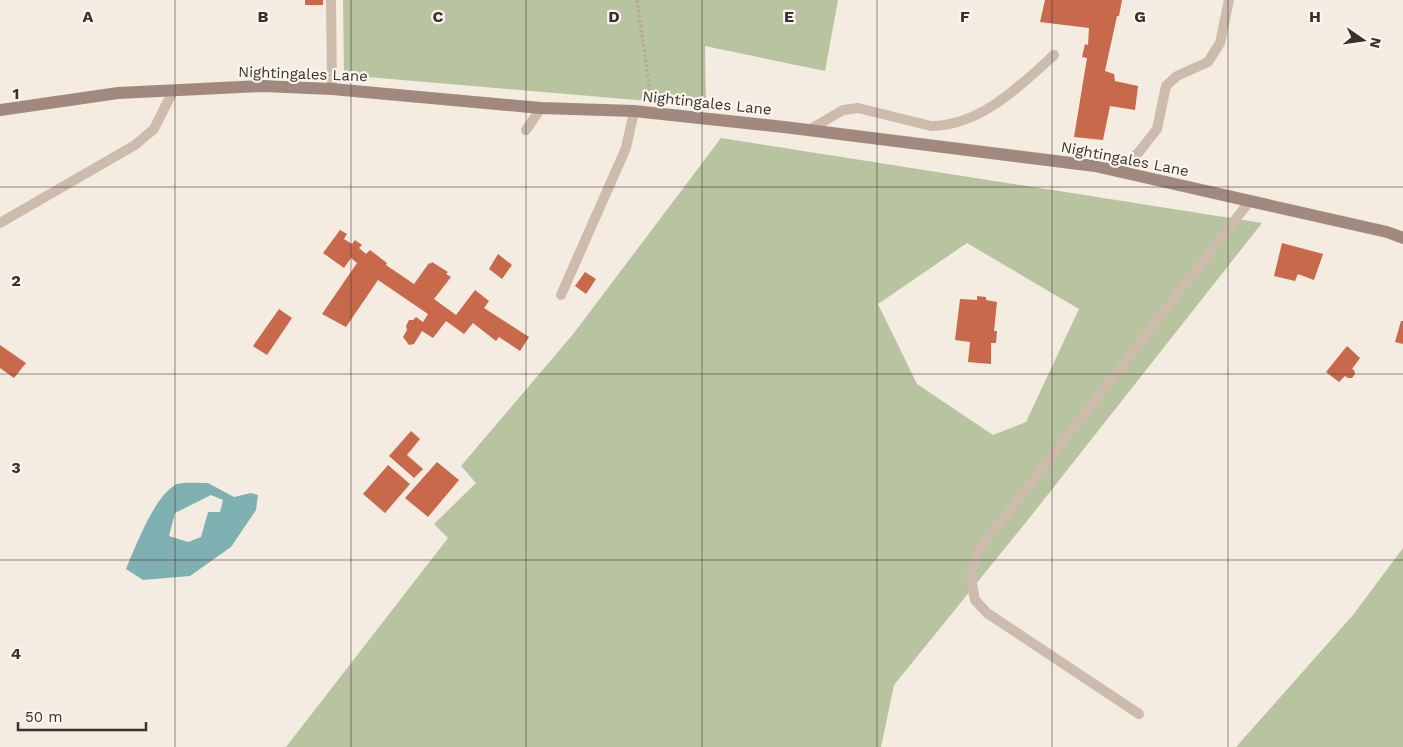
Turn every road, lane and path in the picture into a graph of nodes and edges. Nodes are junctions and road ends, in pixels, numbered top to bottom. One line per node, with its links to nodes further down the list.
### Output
1 (331, 0): 5 (lane)
2 (637, 0): 7 (path)
3 (1229, 0): 13 (lane)
4 (1054, 55): 12 (lane)
5 (332, 89): 6 (main road, Nightingales Lane); 8 (main road, Nightingales Lane)
6 (173, 91): 9 (main road, Nightingales Lane); 15 (lane)
7 (651, 101)
8 (541, 108): 10 (main road, Nightingales Lane); 11 (lane)
9 (0, 110)
10 (634, 111): 12 (main road, Nightingales Lane); 17 (lane)
11 (526, 130)
12 (809, 130): 13 (main road, Nightingales Lane)
13 (1117, 172): 14 (main road, Nightingales Lane)
14 (1249, 202): 16 (main road, Nightingales Lane); 18 (lane)
15 (0, 223)
16 (1403, 238)
17 (561, 295)
18 (1140, 714)

